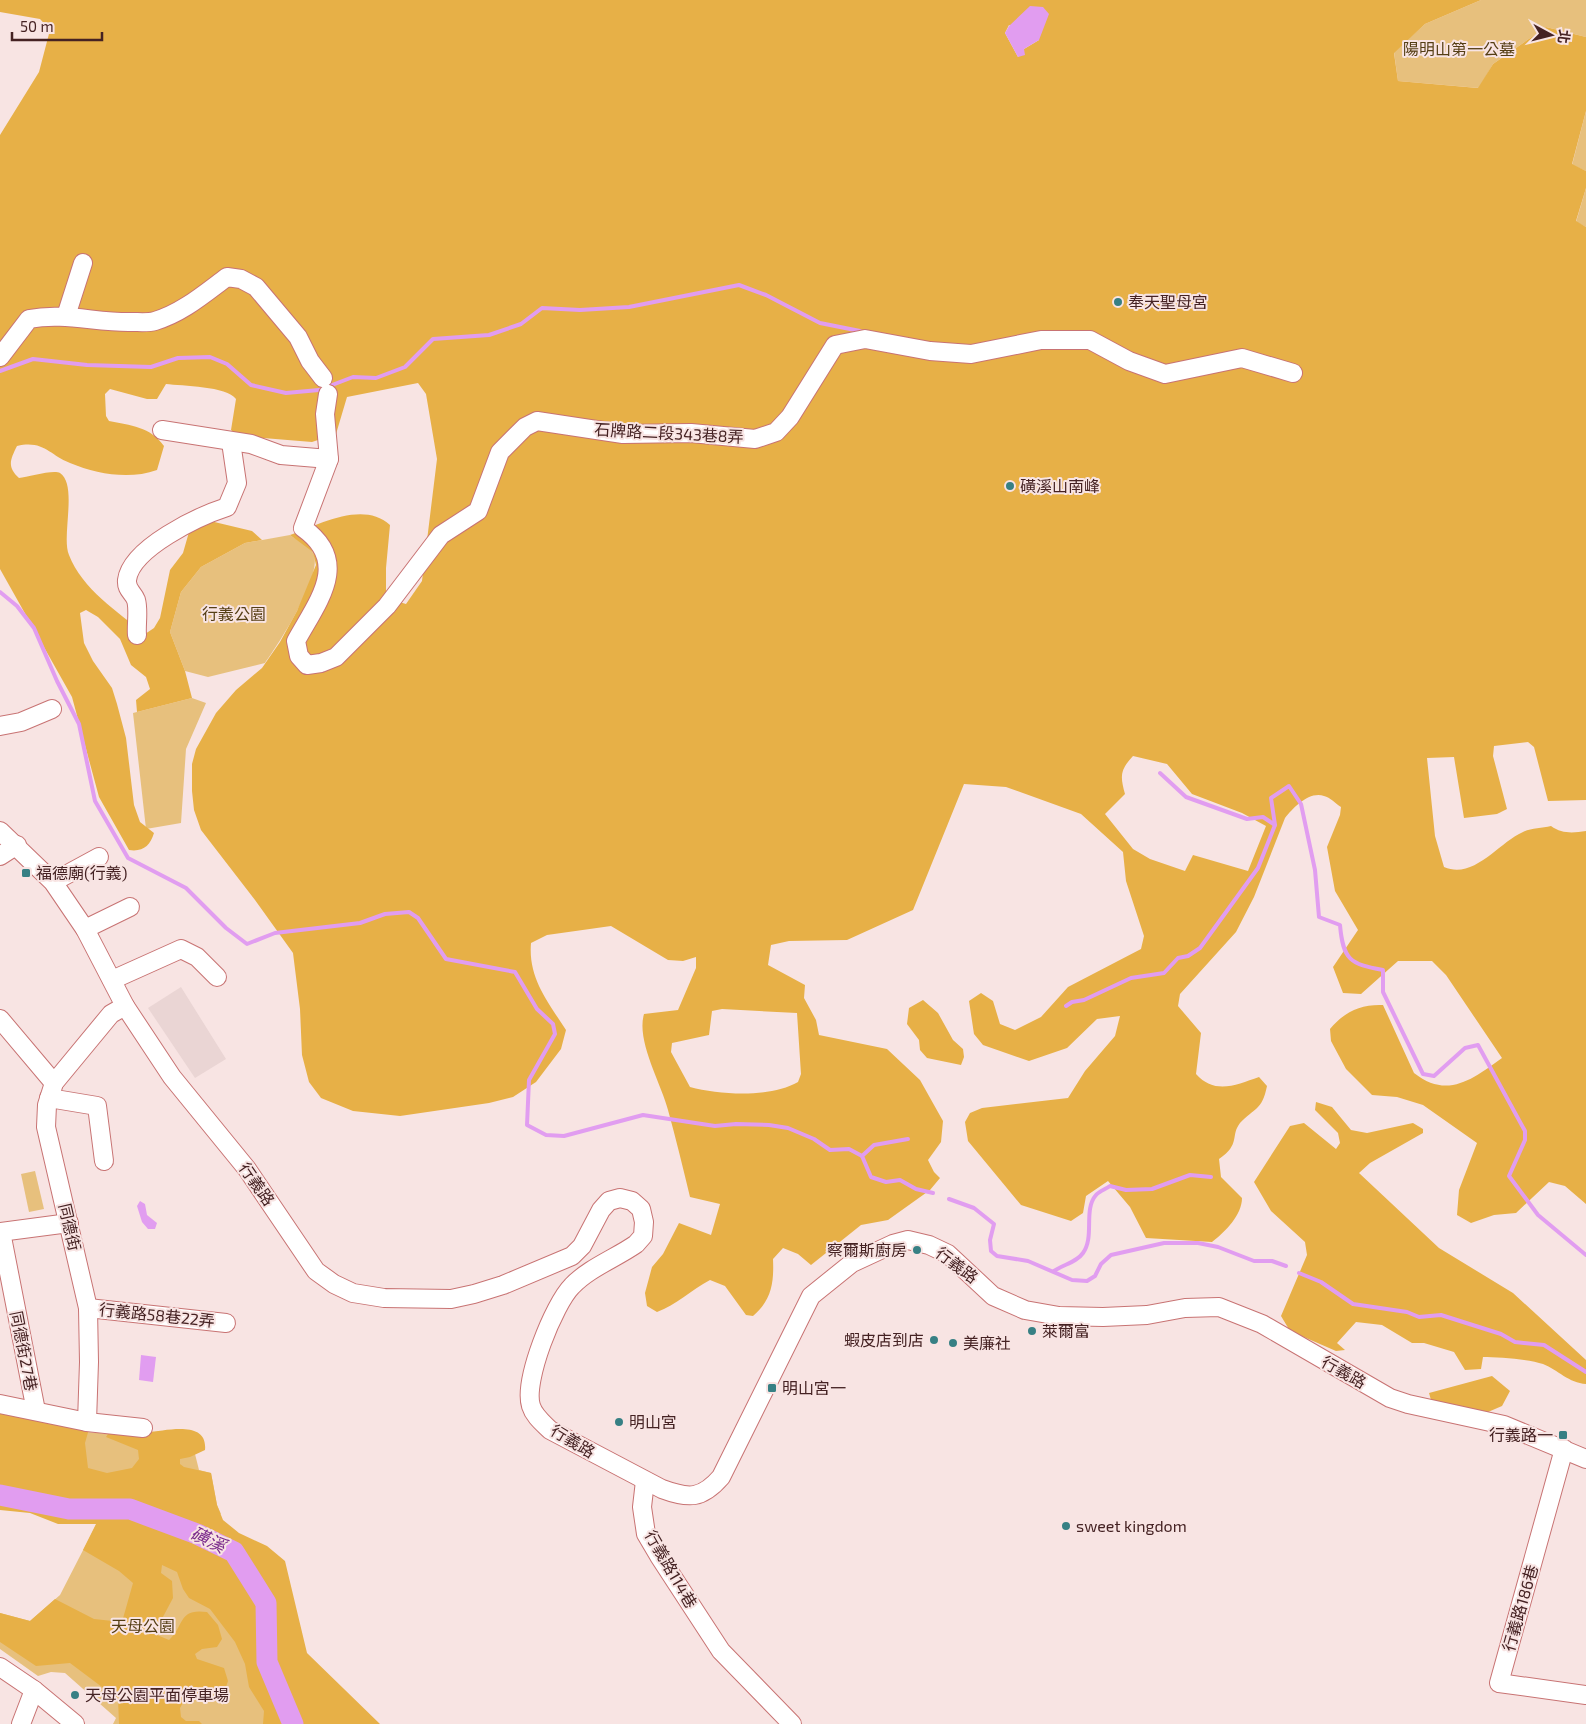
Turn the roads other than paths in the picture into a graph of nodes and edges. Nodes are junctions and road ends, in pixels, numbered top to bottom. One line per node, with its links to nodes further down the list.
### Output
1 (83, 263): 2 (street)
2 (66, 316): 3 (street, 石牌路二段343巷8弄); 7 (street, 石牌路二段343巷8弄)
3 (0, 357)
4 (1293, 373): 7 (street, 石牌路二段343巷8弄)
5 (162, 430): 6 (street)
6 (231, 442): 7 (street); 8 (street)
7 (329, 459)
8 (137, 635)
9 (52, 709): 10 (street)
10 (0, 726)
11 (0, 832): 12 (street, 行義路)
12 (17, 845): 13 (street); 15 (street, 行義路)
13 (0, 856)
14 (99, 857): 15 (street)
15 (53, 882): 17 (street, 行義路)
16 (130, 907): 17 (street)
17 (85, 929): 19 (street, 行義路)
18 (217, 978): 19 (street)
19 (112, 980): 20 (street, 行義路)
20 (125, 1006): 22 (street); 34 (street, 行義路)
21 (0, 1019): 22 (street)
22 (51, 1091): 23 (street); 24 (street, 同德街)
23 (104, 1161)
24 (69, 1223): 25 (street); 26 (street, 同德街)
25 (0, 1232): 29 (street, 同德街27巷)
26 (88, 1308): 27 (street, 行義路58巷22弄); 30 (street, 同德街)
27 (226, 1323)
28 (0, 1404): 29 (street)
29 (36, 1411): 30 (street)
30 (87, 1422): 31 (street)
31 (143, 1428)
32 (1564, 1449): 33 (street, 行義路); 34 (street, 行義路); 37 (street, 行義路186巷)
33 (1586, 1459)
34 (645, 1481): 40 (street, 行義路114巷)
35 (0, 1667): 36 (street)
36 (34, 1690): 38 (street); 39 (street)
37 (1586, 1695)
38 (21, 1724)
39 (75, 1724)
40 (792, 1724)

